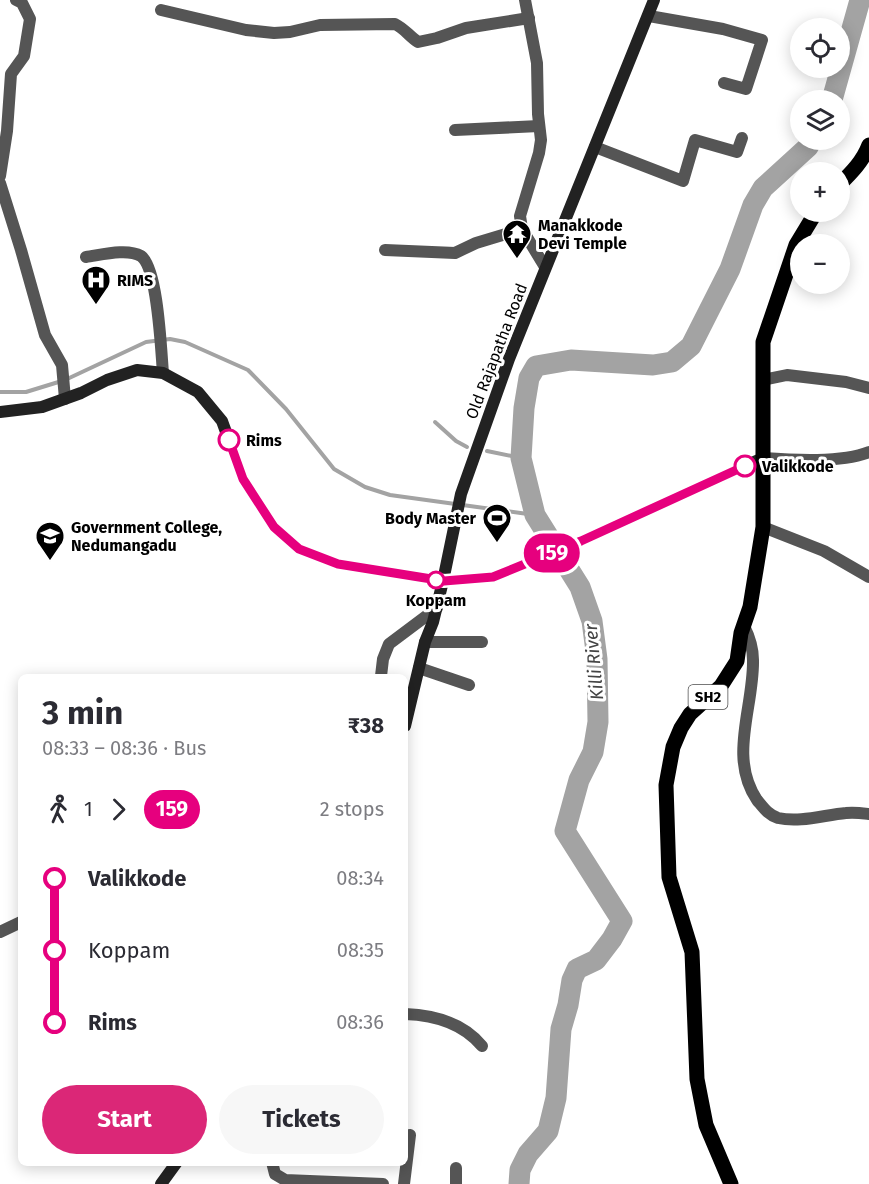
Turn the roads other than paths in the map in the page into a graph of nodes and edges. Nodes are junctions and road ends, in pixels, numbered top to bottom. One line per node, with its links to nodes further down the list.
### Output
1 (16, 0): 11 (street)
2 (525, 0): 6 (street)
3 (654, 0): 5 (main road, Old Rajapatha Road)
4 (161, 10): 6 (street)
5 (649, 16): 7 (street); 13 (main road, Old Rajapatha Road)
6 (529, 18): 8 (street)
7 (723, 83)
8 (539, 126): 9 (street); 18 (street)
9 (455, 130)
10 (741, 138): 13 (street)
11 (2, 144): 15 (street)
12 (869, 145): 14 (main road)
13 (595, 147): 21 (main road, Old Rajapatha Road)
14 (850, 174)
15 (0, 176)
16 (0, 183): 25 (street)
17 (810, 222): 23 (main road, SH2)
18 (522, 229): 19 (street); 21 (street)
19 (385, 250)
20 (86, 257): 22 (street)
21 (545, 267): 31 (main road, Old Rajapatha Road)
22 (162, 373): 25 (main road); 31 (main road)
23 (763, 380): 24 (street); 28 (main road, SH2)
24 (869, 388)
25 (65, 399): 26 (main road)
26 (0, 412)
27 (869, 452): 28 (street)
28 (763, 458): 29 (main road, SH2); 31 (main road)
29 (763, 527): 30 (street); 33 (main road, SH2)
30 (869, 577)
31 (444, 581): 32 (main road, Old Rajapatha Road)
32 (437, 608): 34 (main road, Old Rajapatha Road); 37 (street)
33 (744, 626): 40 (street); 55 (main road, SH2)
34 (425, 642): 35 (street); 36 (main road, Old Rajapatha Road)
35 (482, 642)
36 (419, 668): 38 (street); 39 (main road, Old Rajapatha Road)
37 (381, 674)
38 (469, 685)
39 (408, 714)
40 (869, 814)
41 (18, 923): 42 (street)
42 (0, 932)
43 (408, 1014): 44 (street)
44 (482, 1046)
45 (410, 1135): 46 (street)
46 (408, 1151)
47 (174, 1166): 51 (main road)
48 (273, 1166): 52 (street)
49 (406, 1166): 53 (street)
50 (456, 1168): 54 (street)
51 (161, 1184)
52 (383, 1184)
53 (404, 1184)
54 (456, 1184)
55 (731, 1184)

